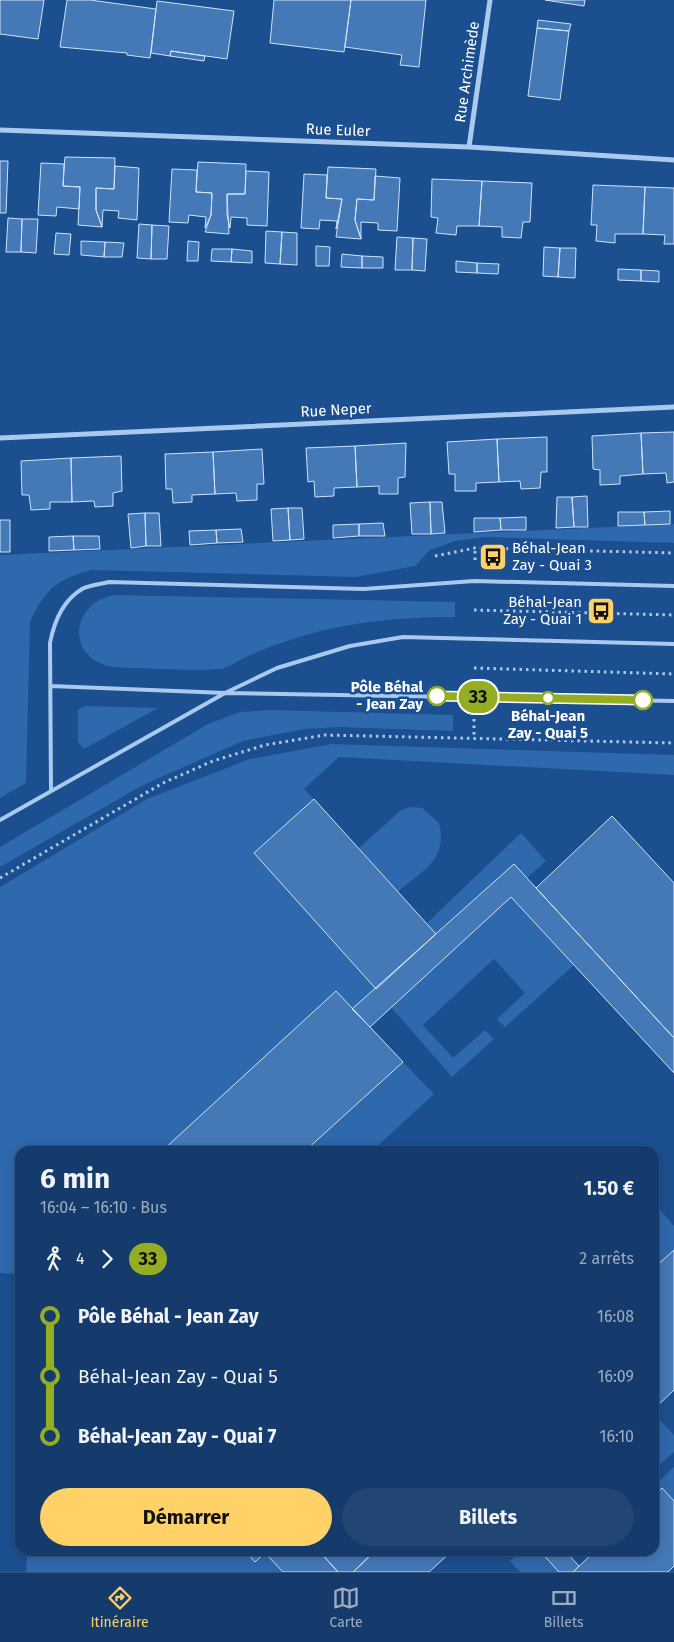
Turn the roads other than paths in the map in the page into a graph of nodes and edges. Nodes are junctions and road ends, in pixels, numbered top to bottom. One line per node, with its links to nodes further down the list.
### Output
1 (490, 0): 3 (street, Rue Archimède)
2 (0, 130): 3 (street, Rue Euler)
3 (469, 147): 4 (street, Rue Euler)
4 (674, 160)
5 (674, 407): 6 (street, Rue Neper)
6 (0, 438)
7 (674, 586): 9 (lane)
8 (674, 644): 10 (lane)
9 (51, 686): 10 (lane); 12 (lane)
10 (225, 693): 11 (lane); 12 (lane)
11 (674, 701)
12 (51, 790): 13 (lane)
13 (0, 820)

